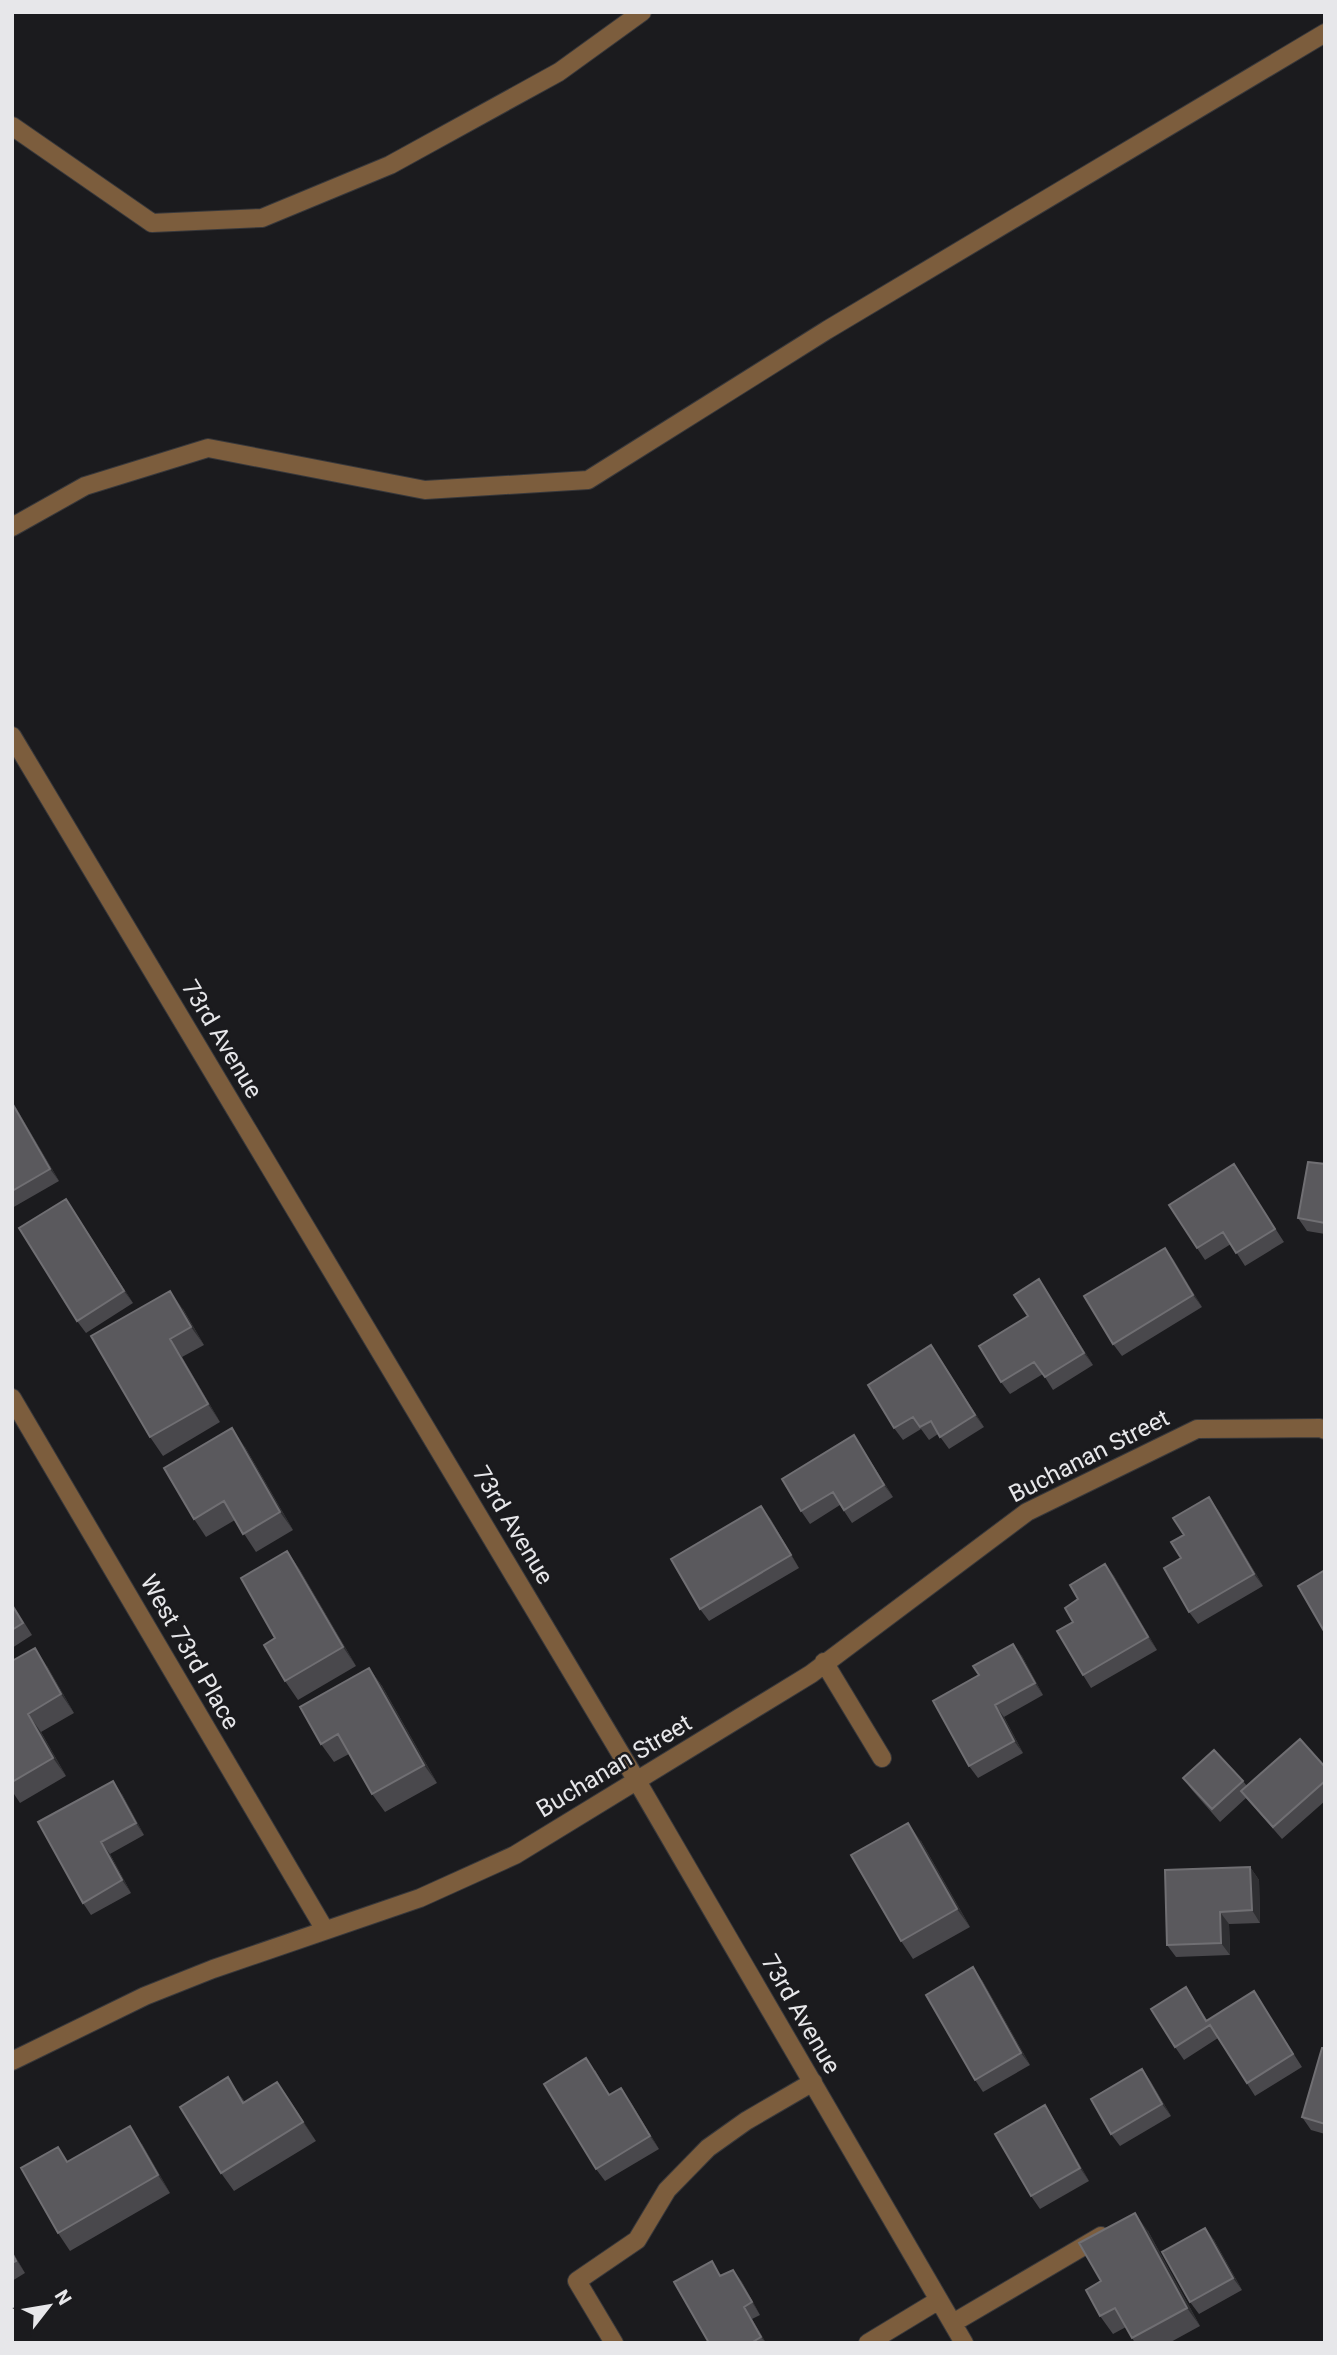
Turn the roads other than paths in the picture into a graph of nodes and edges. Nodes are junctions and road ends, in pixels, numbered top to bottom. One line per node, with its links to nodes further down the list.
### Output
1 (642, 12): 3 (street)
2 (1325, 33): 4 (street)
3 (12, 126)
4 (12, 527)
5 (12, 736): 10 (street, 73rd Avenue)
6 (12, 1398): 11 (street, West 73rd Place)
7 (1325, 1430): 8 (street, Buchanan Street)
8 (824, 1662): 9 (street); 10 (street, Buchanan Street)
9 (882, 1759)
10 (637, 1780): 11 (street, Buchanan Street); 13 (street, 73rd Avenue)
11 (324, 1930): 12 (street, Buchanan Street)
12 (12, 2061)
13 (813, 2082): 15 (street, 73rd Avenue); 17 (street)
14 (1119, 2225): 16 (street)
15 (939, 2300): 16 (street, 73rd Avenue); 18 (street)
16 (953, 2323): 19 (street, 73rd Avenue)
17 (614, 2343)
18 (869, 2343)
19 (964, 2343)

